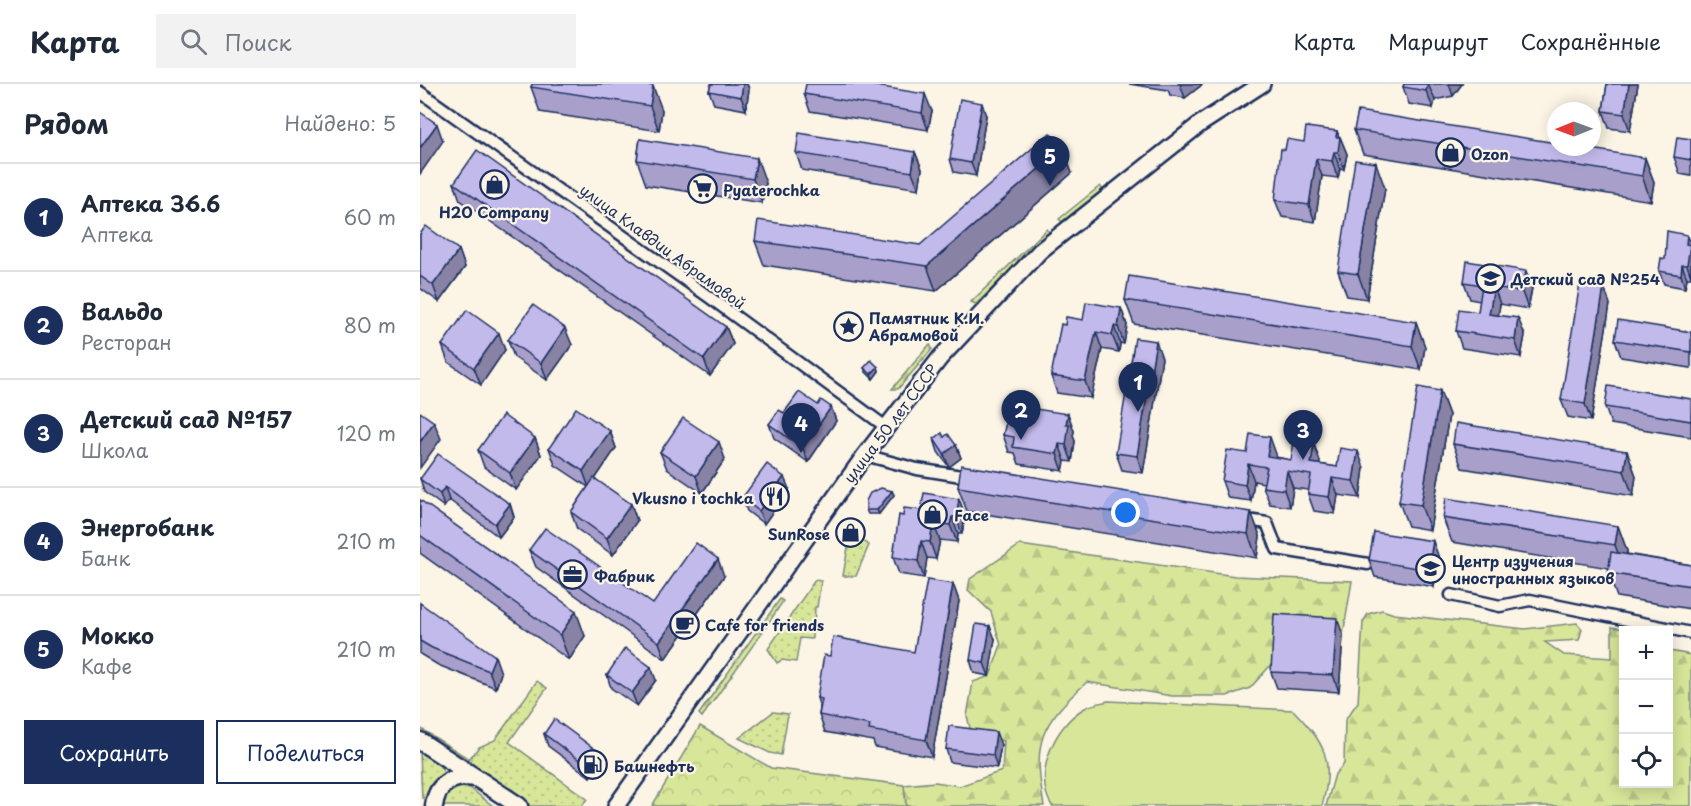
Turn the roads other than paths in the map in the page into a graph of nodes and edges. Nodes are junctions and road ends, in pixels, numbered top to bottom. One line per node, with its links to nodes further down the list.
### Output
1 (1262, 84): 3 (main road, улица 50 лет СССР)
2 (420, 92): 3 (street, улица Клавдии Абрамовой)
3 (886, 427): 4 (main road, улица 50 лет СССР)
4 (865, 456): 5 (street); 14 (main road, улица 50 лет СССР)
5 (986, 480)
6 (1232, 517): 7 (street)
7 (1368, 564)
8 (1451, 595): 9 (street)
9 (1691, 633)
10 (420, 741): 11 (main road)
11 (476, 778): 12 (main road); 13 (main road)
12 (434, 806)
13 (519, 806)
14 (616, 806)

